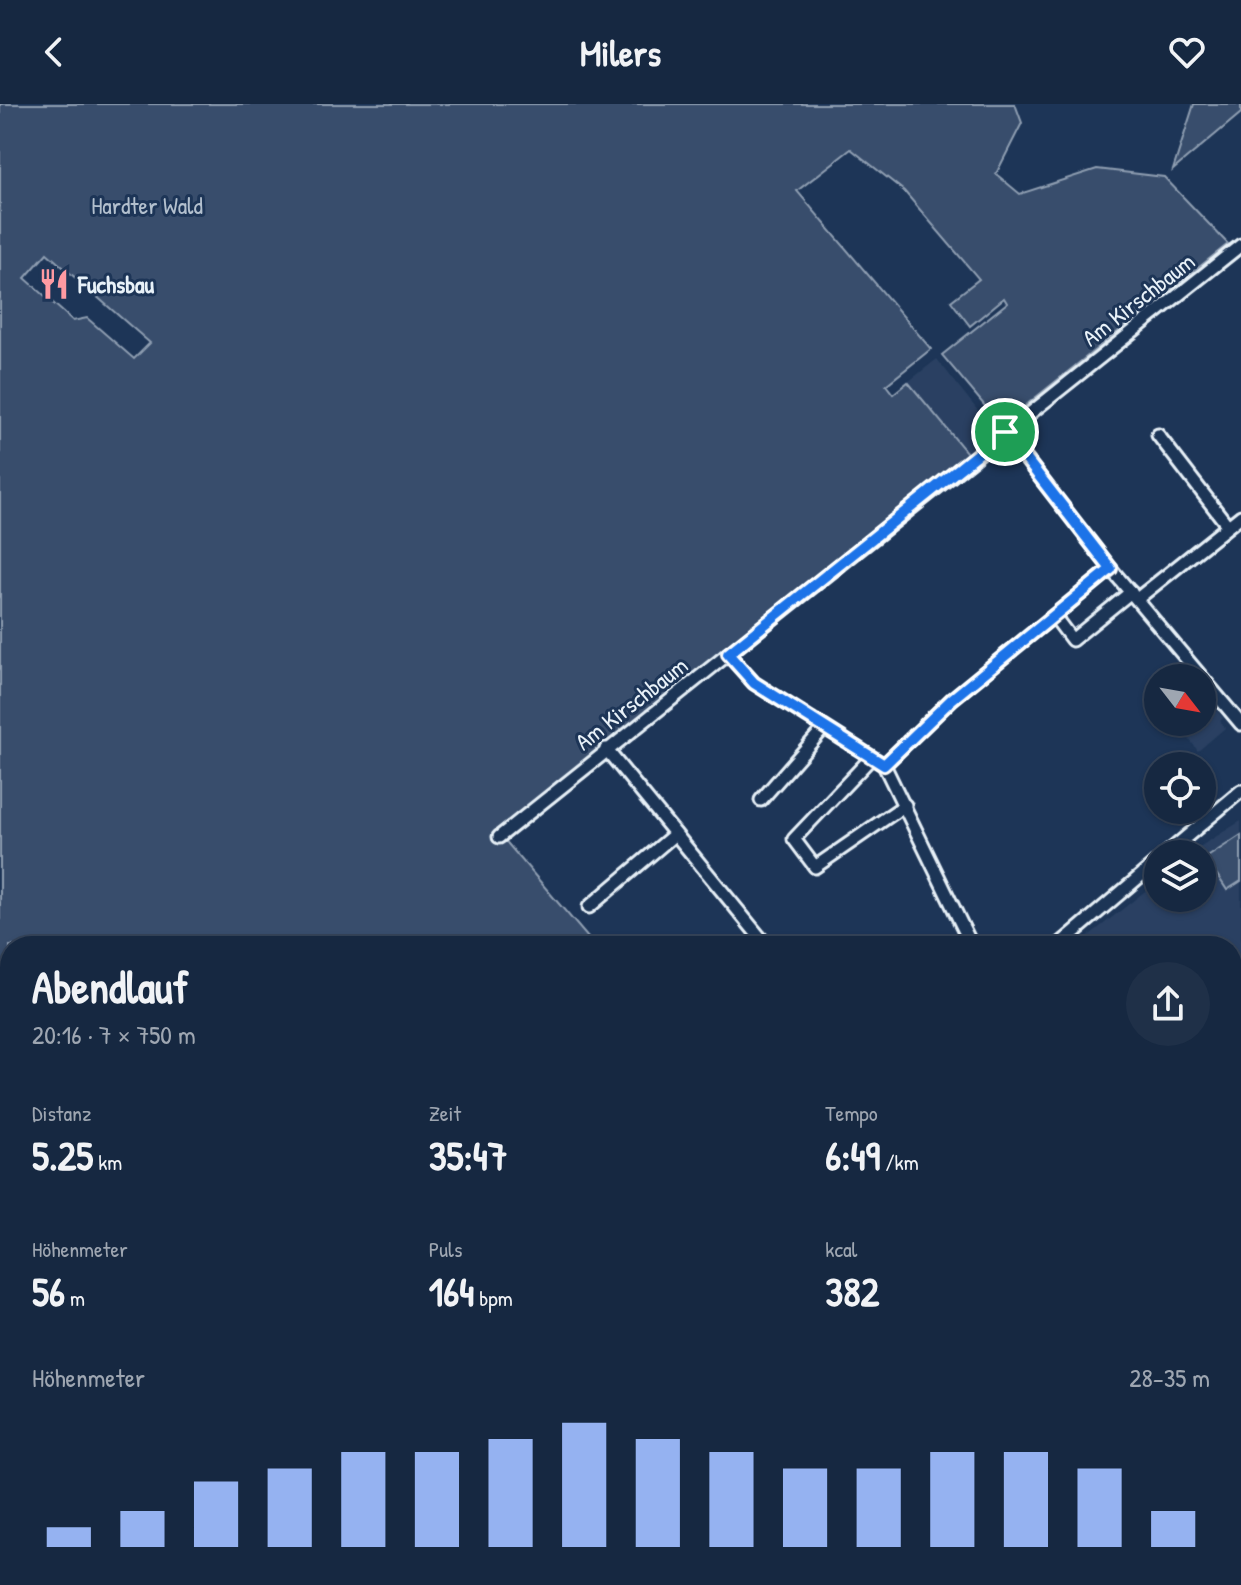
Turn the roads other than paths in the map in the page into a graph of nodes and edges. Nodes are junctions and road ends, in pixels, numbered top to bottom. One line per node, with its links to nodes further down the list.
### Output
1 (1239, 250): 2 (street, Am Kirschbaum)
2 (1005, 432): 6 (street); 9 (street, Am Kirschbaum)
3 (1158, 435): 5 (street)
4 (1241, 516): 5 (street)
5 (1228, 526): 7 (street)
6 (1111, 569): 7 (street); 8 (street)
7 (1134, 596): 8 (street); 10 (street)
8 (1054, 616): 14 (street)
9 (728, 654): 11 (street); 12 (street, Am Kirschbaum)
10 (1241, 724)
11 (823, 729): 13 (street); 16 (street)
12 (606, 749): 18 (street); 19 (street, Am Kirschbaum)
13 (871, 758): 14 (street); 17 (street)
14 (884, 765): 17 (street)
15 (1241, 791): 20 (street)
16 (761, 800)
17 (905, 805): 24 (street)
18 (675, 834): 22 (street); 23 (street)
19 (499, 837)
20 (1183, 840)
21 (1144, 873): 25 (street)
22 (589, 907)
23 (756, 936)
24 (967, 936)
25 (1070, 936)

